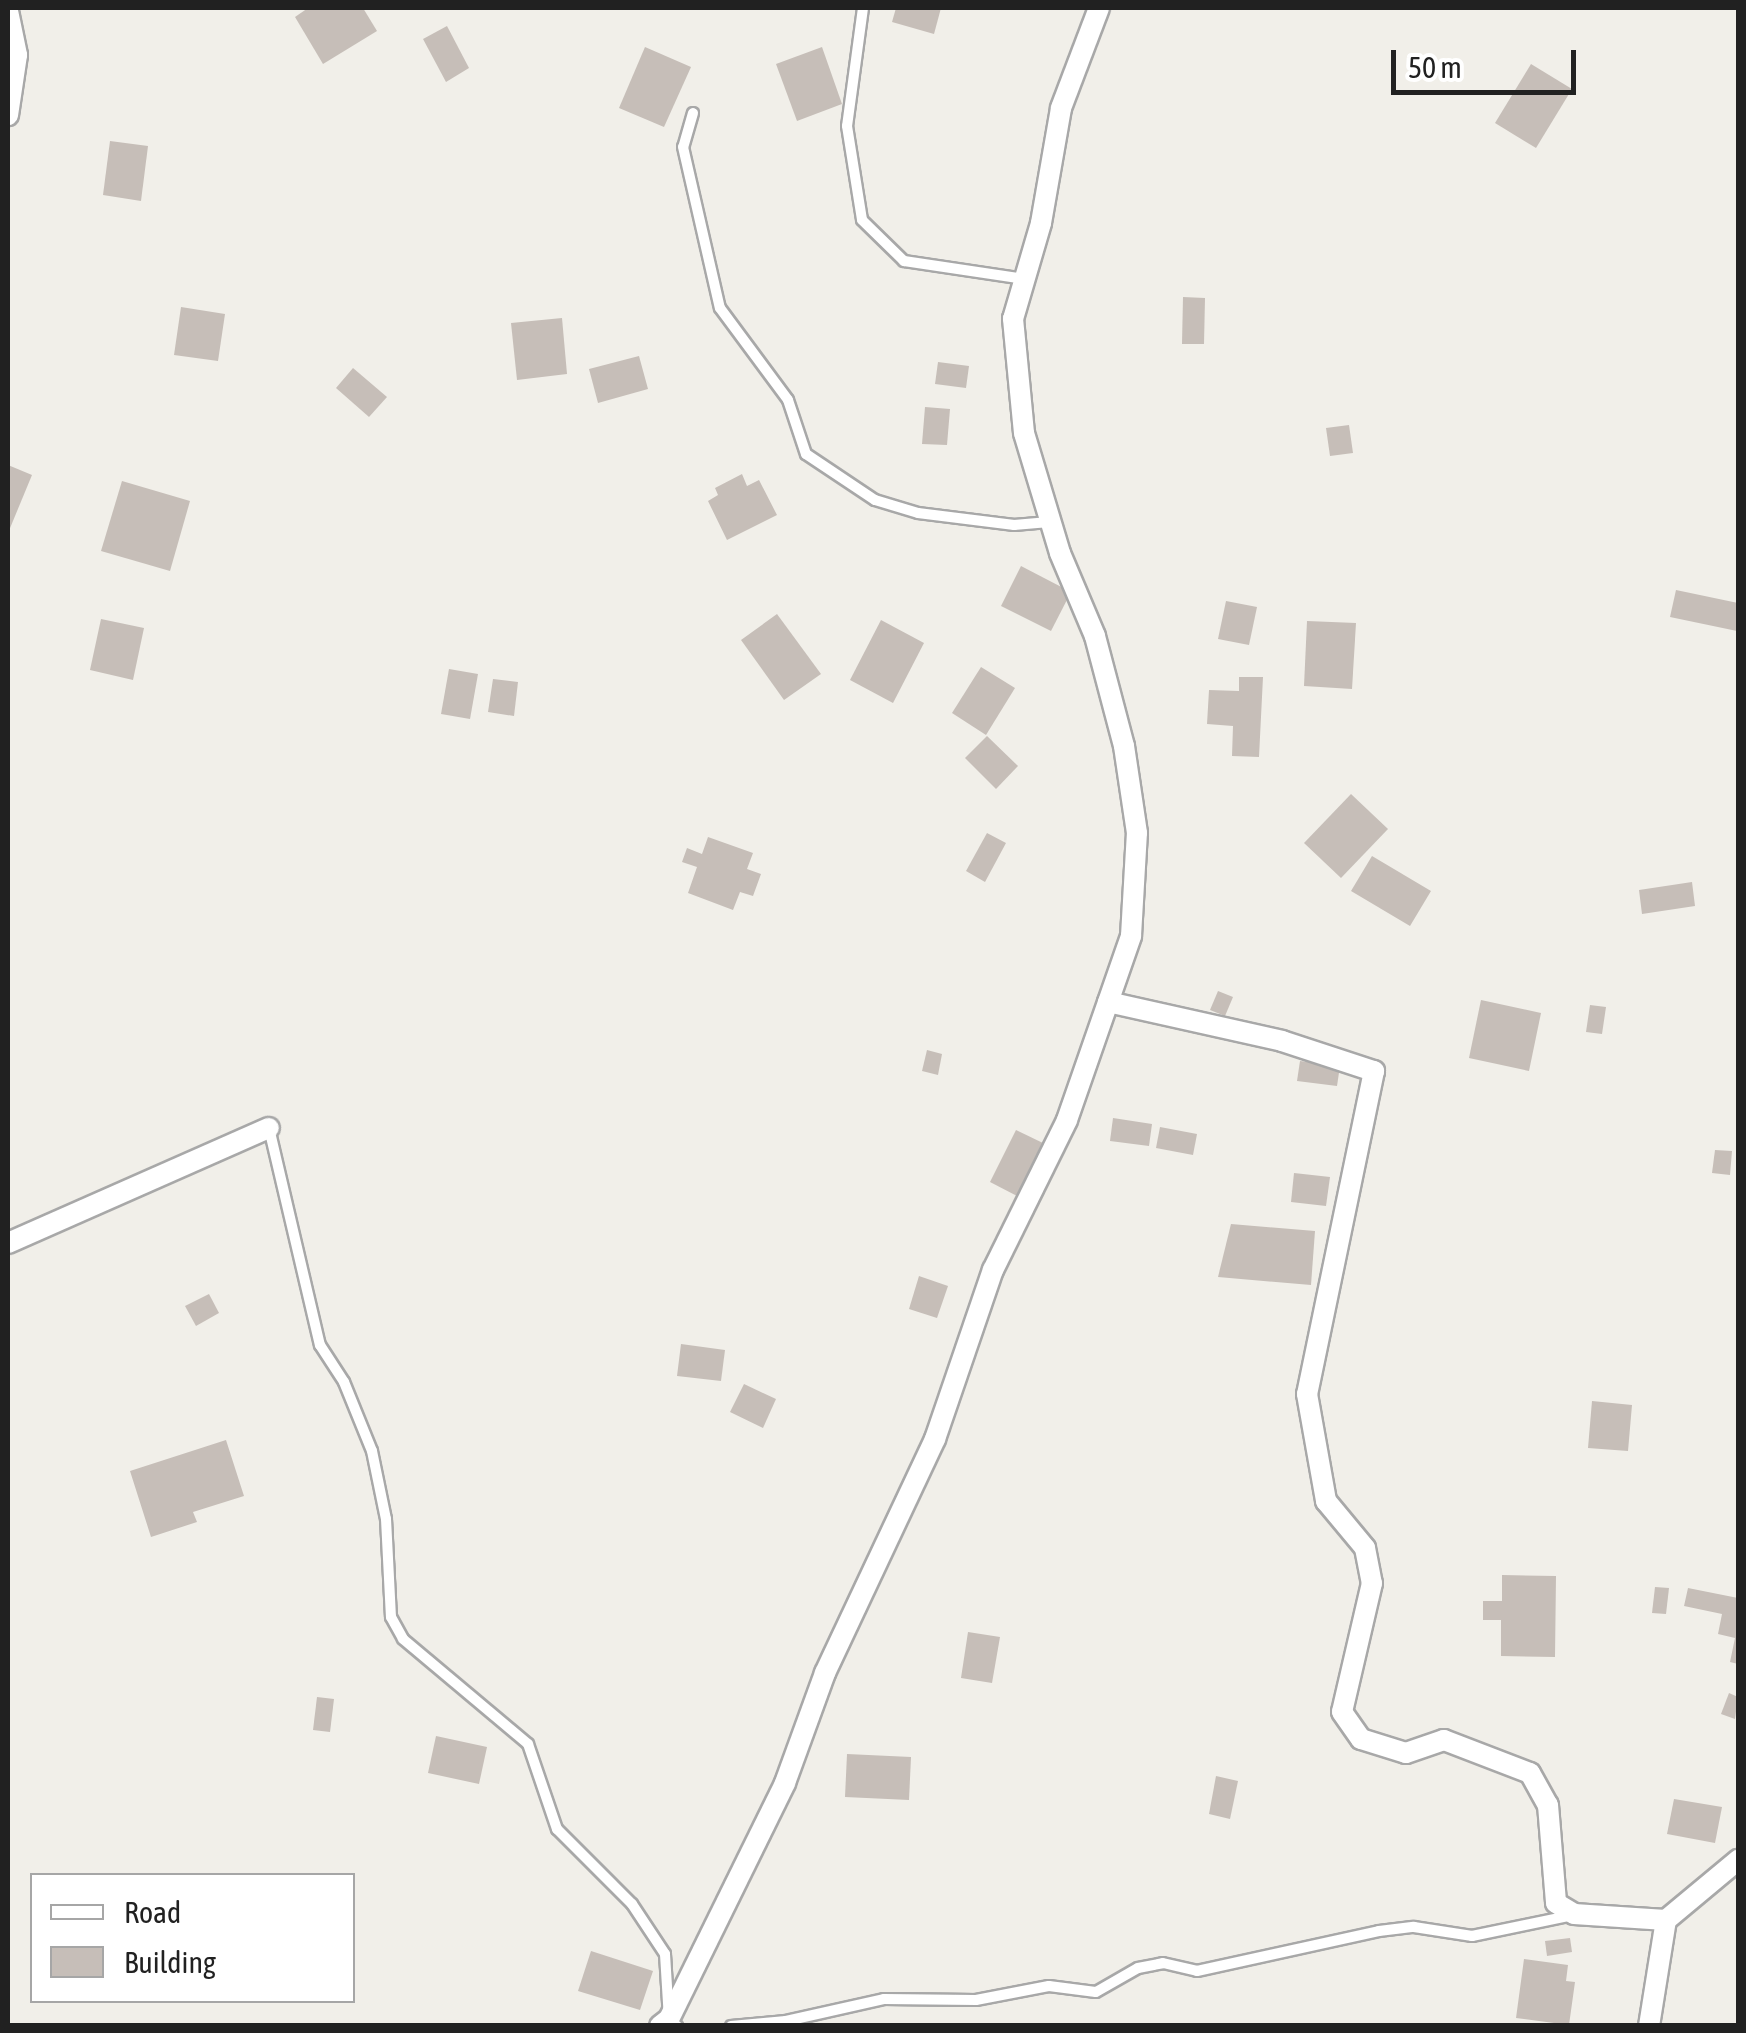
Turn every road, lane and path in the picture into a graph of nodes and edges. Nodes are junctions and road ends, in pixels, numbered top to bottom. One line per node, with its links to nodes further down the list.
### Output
1 (862, 8): 6 (lane)
2 (1099, 8): 6 (street)
3 (8, 11): 5 (street)
4 (693, 113): 7 (lane)
5 (8, 114)
6 (1024, 279): 7 (street)
7 (1050, 522): 8 (street)
8 (1108, 1002): 12 (street); 14 (street)
9 (269, 1128): 10 (street); 14 (lane)
10 (8, 1243)
11 (1738, 1860): 13 (street)
12 (1574, 1914): 13 (street); 15 (lane)
13 (1666, 1920): 16 (street)
14 (669, 2023)
15 (731, 2026)
16 (1649, 2026)

